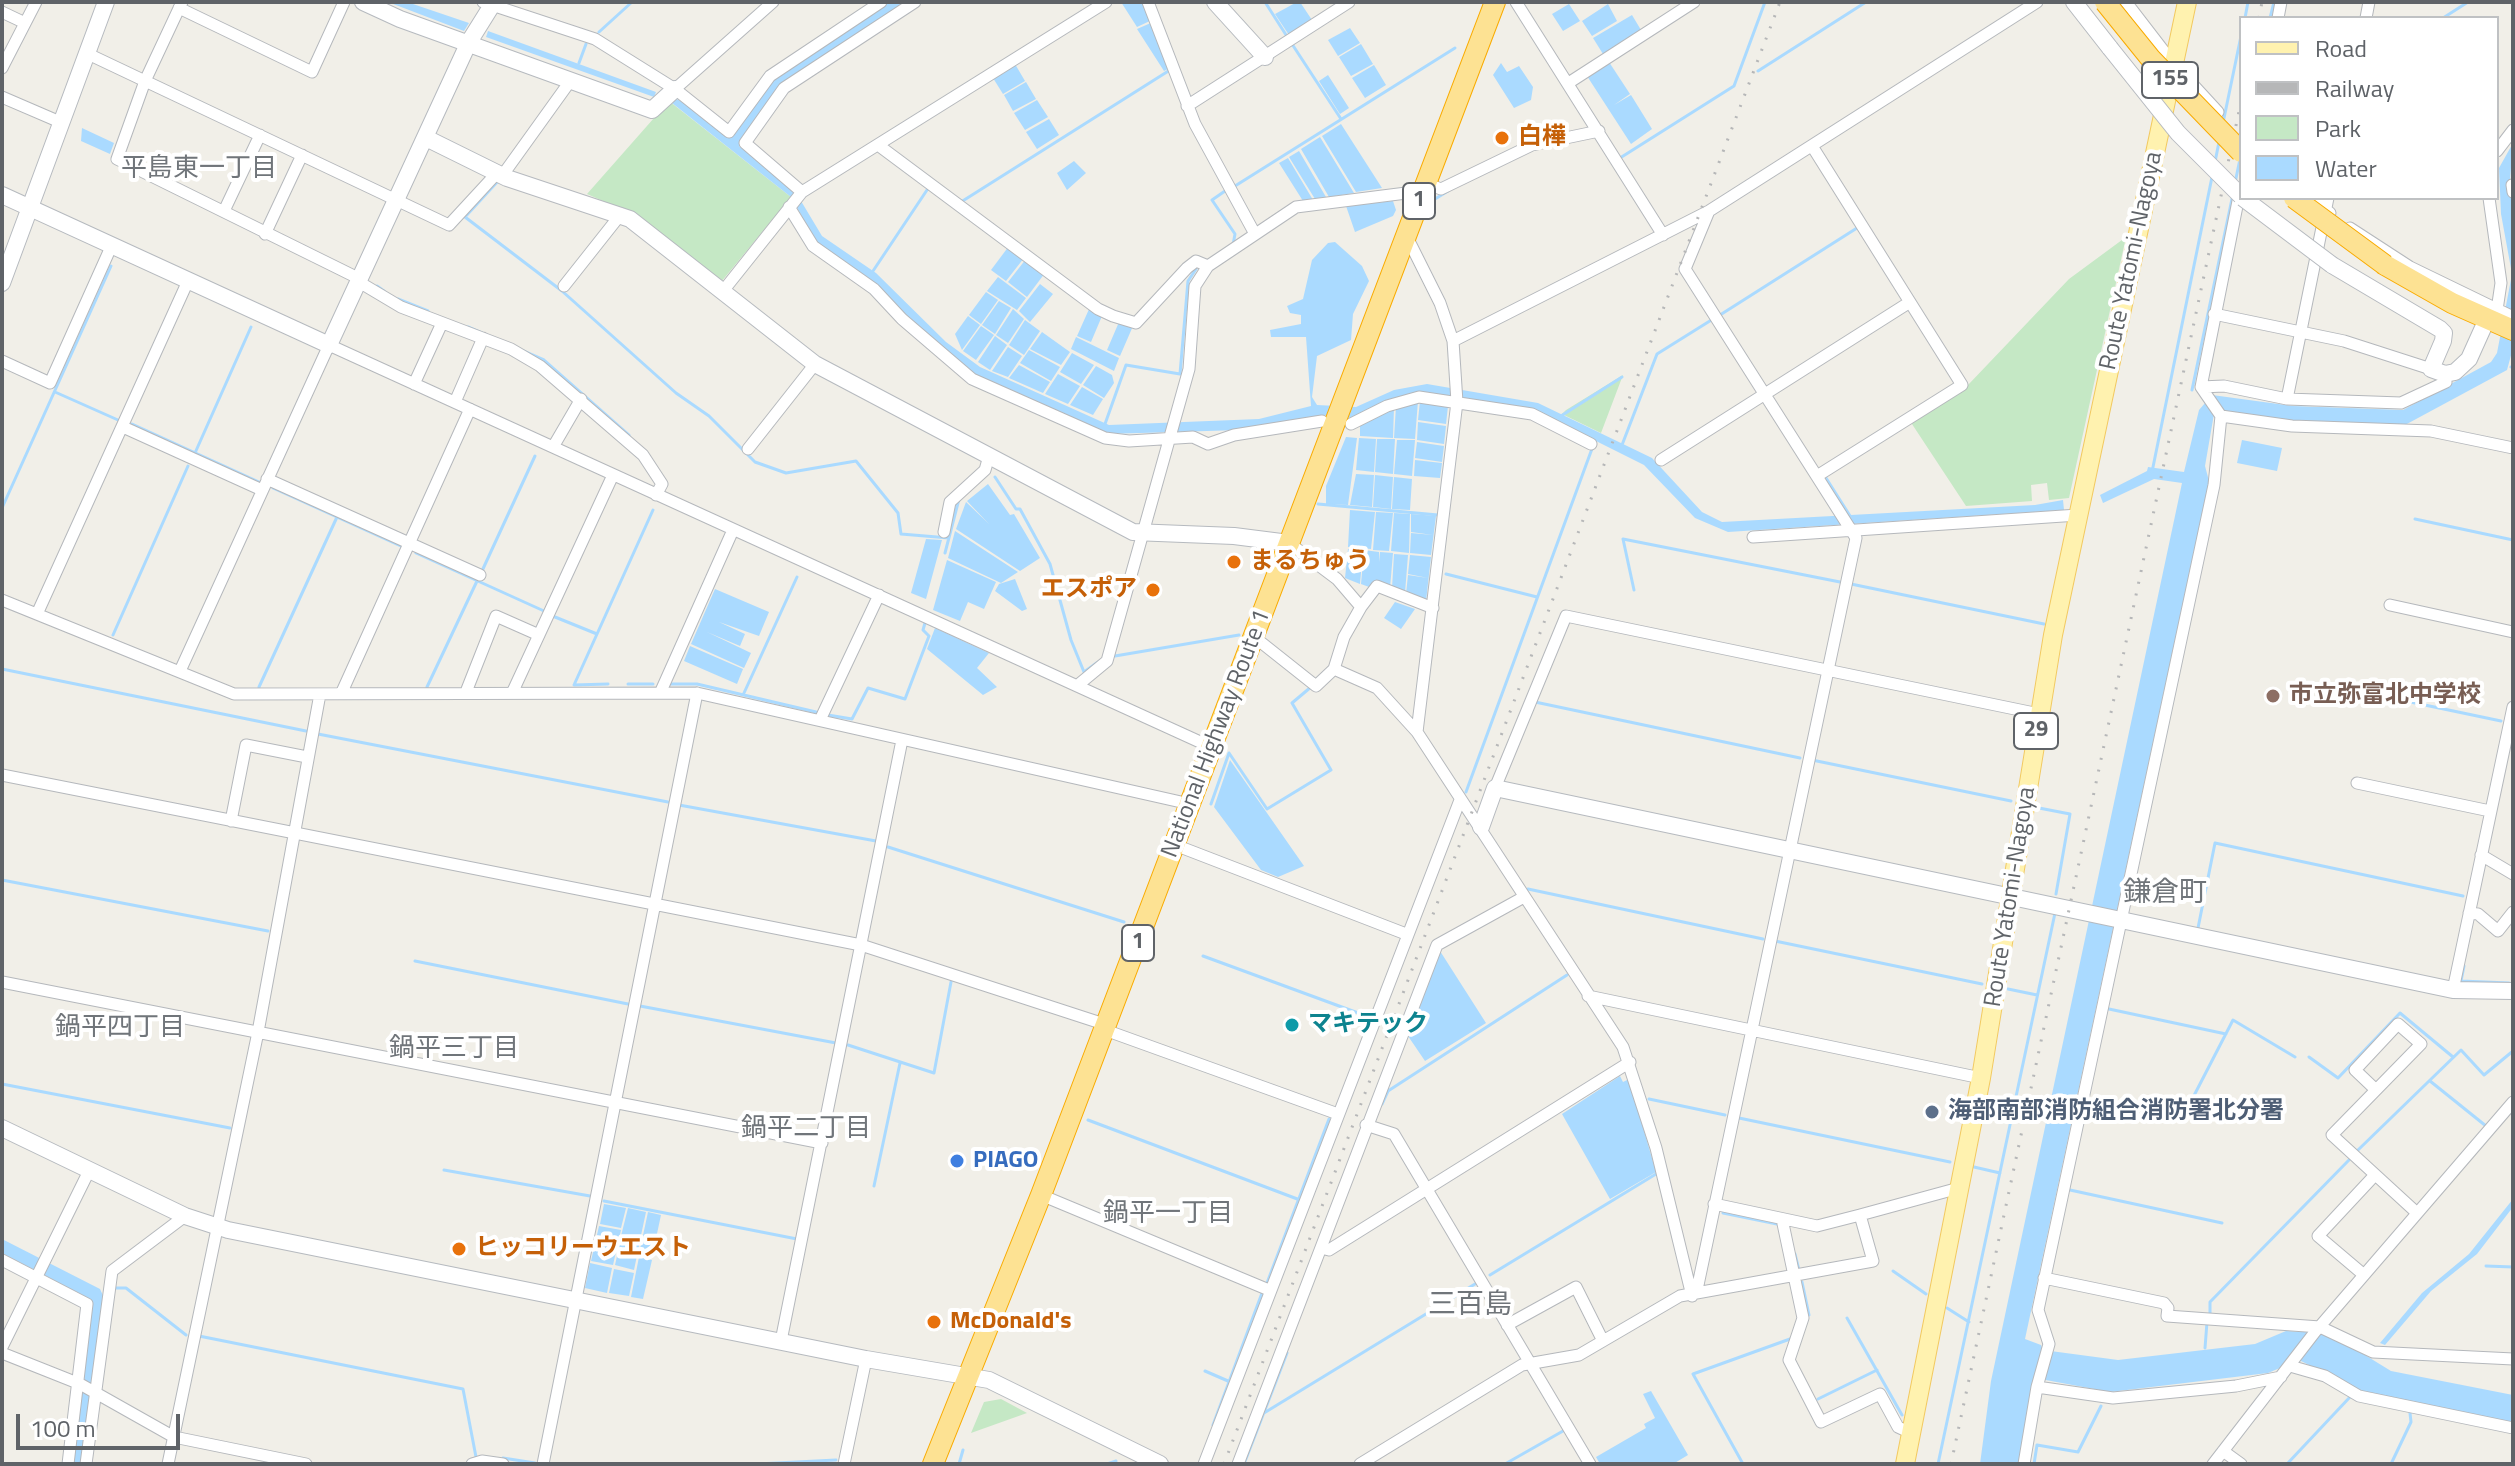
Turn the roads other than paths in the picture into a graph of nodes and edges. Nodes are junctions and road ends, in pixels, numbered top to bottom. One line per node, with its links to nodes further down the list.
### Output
1 (36, 2): 23 (street)
2 (106, 2): 25 (street)
3 (344, 2): 21 (street)
4 (363, 2): 24 (street)
5 (773, 2): 32 (street)
6 (881, 2): 32 (street)
7 (915, 2): 49 (street)
8 (1106, 2): 41 (street)
9 (1148, 2): 34 (street)
10 (1215, 2): 26 (street)
11 (1349, 2): 26 (street)
12 (1495, 2): 48 (highway, National Highway Route 1 / 1)
13 (1516, 2): 31 (street)
14 (1694, 2): 31 (street)
15 (2037, 2): 42 (street)
16 (2074, 2): 51 (street, bridge)
17 (2105, 2): 44 (highway, 155, bridge)
18 (2126, 2): 27 (street)
19 (2187, 2): 27 (main road, Route Yatomi-Nagoya / 29)
20 (489, 3): 24 (street); 32 (street)
21 (180, 5): 30 (street)
22 (2, 12): 23 (street)
23 (23, 22): 28 (street)
24 (469, 42): 29 (street); 40 (street)
25 (86, 53): 30 (street); 36 (street)
26 (1265, 57): 34 (street)
27 (2173, 63): 35 (street); 109 (main road, Route Yatomi-Nagoya / 29)
28 (2, 68)
29 (571, 80): 32 (street); 46 (street)
30 (145, 81): 39 (street); 61 (street)
31 (1570, 82): 38 (street)
32 (675, 89)
33 (2, 97): 36 (street)
34 (1187, 106): 65 (street)
35 (2218, 112)
36 (60, 122): 60 (street)
37 (2513, 130): 43 (street)
38 (1599, 131): 48 (street); 66 (street)
39 (260, 135): 45 (street); 61 (street)
40 (426, 138): 46 (street); 57 (street)
41 (878, 145): 49 (street); 69 (street)
42 (1812, 146): 62 (street); 76 (street)
43 (2499, 148)
44 (2239, 150)
45 (302, 155): 57 (street); 64 (street)
46 (500, 175): 57 (street); 63 (street)
47 (2512, 185): 50 (street)
48 (1424, 187): 65 (street); 67 (highway, National Highway Route 1 / 1)
49 (802, 192): 59 (street)
50 (2513, 192)
51 (2239, 194)
52 (2, 195): 60 (street)
53 (2239, 195): 77 (street)
54 (2246, 200): 86 (street, bridge)
55 (2297, 200): 78 (highway, bridge)
56 (2489, 200): 72 (street)
57 (398, 202): 70 (street)
58 (2327, 204): 78 (street); 80 (street)
59 (789, 207): 75 (street); 98 (street)
60 (28, 208): 68 (street); 73 (street)
61 (224, 211): 64 (street)
62 (1709, 211): 66 (street); 89 (street)
63 (621, 214): 74 (street); 75 (street)
64 (265, 234): 70 (street)
65 (1255, 234): 69 (street)
66 (1663, 235): 82 (street)
67 (1407, 237): 82 (street); 96 (highway, National Highway Route 1 / 1)
68 (111, 247): 71 (street); 84 (street)
69 (1208, 266): 98 (street)
70 (360, 280): 79 (street); 83 (street)
71 (188, 281): 83 (street); 97 (street)
72 (2507, 282): 78 (street)
73 (2, 283)
74 (564, 286)
75 (723, 291): 85 (street)
76 (1910, 302): 89 (street); 106 (street)
77 (2214, 314): 80 (street); 88 (street)
78 (2501, 320): 86 (street)
79 (442, 323): 81 (street); 87 (street)
80 (2299, 331): 86 (street); 91 (street)
81 (483, 338): 90 (street); 92 (street)
82 (1453, 341): 93 (street)
83 (329, 345): 87 (street); 107 (street)
84 (2, 361)
85 (815, 364): 102 (street); 103 (street)
86 (2438, 372): 91 (street)
87 (414, 384): 92 (street)
88 (2203, 390): 91 (street); 95 (street)
89 (1765, 394): 104 (street); 106 (street)
90 (581, 399): 100 (street); 108 (street)
91 (2287, 399)
92 (455, 402): 94 (street)
93 (1457, 402): 96 (street); 99 (street); 122 (street)
94 (470, 409): 100 (street); 115 (street)
95 (2220, 415): 101 (street); 164 (street)
96 (1336, 422): 98 (street); 116 (highway, National Highway Route 1 / 1)
97 (123, 427): 107 (street); 123 (street)
98 (1171, 437): 113 (street)
99 (1591, 444)
100 (553, 447): 105 (street)
101 (2513, 448)
102 (748, 449)
103 (989, 456): 112 (street); 113 (street)
104 (1661, 460)
105 (613, 475): 108 (street); 125 (street)
106 (1817, 476): 110 (street)
107 (265, 484): 115 (street); 128 (street)
108 (656, 495): 111 (street)
109 (2078, 515): 110 (street); 138 (main road, Route Yatomi-Nagoya / 29)
110 (1850, 529): 114 (street); 129 (street)
111 (733, 530): 118 (street); 132 (street)
112 (944, 532)
113 (1140, 533): 116 (street); 130 (street)
114 (1753, 537)
115 (409, 543): 117 (street); 136 (street)
116 (1289, 543): 121 (street); 126 (highway, National Highway Route 1 / 1)
117 (480, 575)
118 (879, 595): 130 (street); 139 (street)
119 (2, 600): 123 (street)
120 (2390, 605): 124 (street)
121 (1361, 607): 122 (street); 127 (street)
122 (1433, 608): 140 (street)
123 (37, 614): 128 (street)
124 (2513, 632)
125 (539, 635): 131 (street); 133 (street)
126 (1253, 636): 127 (street); 142 (highway, National Highway Route 1 / 1)
127 (1334, 669): 140 (street)
128 (180, 671): 135 (street)
129 (1828, 671): 138 (street); 148 (street); 156 (street)
130 (1078, 685): 142 (street)
131 (513, 691): 132 (street); 133 (street)
132 (661, 691): 134 (street)
133 (466, 692): 136 (street)
134 (697, 693): 139 (street); 161 (street)
135 (320, 694): 136 (street); 143 (street)
136 (341, 694)
137 (2513, 707): 144 (street)
138 (2039, 714): 159 (main road, Route Yatomi-Nagoya / 29)
139 (820, 720): 141 (street)
140 (1417, 732): 149 (street)
141 (902, 740): 150 (street); 166 (street)
142 (1211, 747): 150 (highway, National Highway Route 1 / 1)
143 (307, 757): 152 (street); 154 (street)
144 (2500, 766): 145 (street); 151 (street)
145 (2513, 773)
146 (2, 775): 152 (street)
147 (2357, 783): 151 (street)
148 (1495, 788): 153 (street); 156 (street)
149 (1460, 800): 153 (street); 165 (street)
150 (1190, 804): 155 (highway, National Highway Route 1 / 1)
151 (2490, 811): 157 (street)
152 (231, 821): 154 (street)
153 (1481, 827): 160 (street)
154 (293, 833): 161 (street); 173 (street)
155 (1175, 845): 165 (street); 171 (highway, National Highway Route 1 / 1)
156 (1790, 851): 159 (street); 172 (street)
157 (2481, 855): 158 (street); 163 (street)
158 (2513, 874)
159 (2013, 896): 164 (street); 175 (main road, Route Yatomi-Nagoya / 29)
160 (1524, 897): 170 (street); 180 (street)
161 (654, 905): 166 (street); 177 (street)
162 (2513, 912): 163 (street)
163 (2469, 913): 168 (street)
164 (2118, 918): 168 (street); 199 (street)
165 (1406, 934): 179 (street)
166 (861, 945): 171 (street); 182 (street)
167 (2, 982): 173 (street)
168 (2453, 990): 169 (street)
169 (2513, 991)
170 (1588, 996): 172 (street); 174 (street)
171 (1106, 1027): 179 (street); 187 (highway, National Highway Route 1 / 1)
172 (1751, 1027): 175 (street); 188 (street)
173 (258, 1032): 177 (street); 193 (street)
174 (1630, 1062): 186 (street); 201 (street)
175 (1981, 1078): 185 (main road, Route Yatomi-Nagoya / 29)
176 (2376, 1090): 176 (street); 184 (street)
177 (615, 1102): 182 (street); 202 (street)
178 (2513, 1102): 189 (street)
179 (1338, 1114): 200 (street)
180 (1366, 1125): 186 (street); 194 (street)
181 (2, 1128): 183 (street)
182 (822, 1143): 205 (street)
183 (89, 1171): 191 (street); 198 (street)
184 (2374, 1176): 189 (street); 196 (street)
185 (1959, 1188): 190 (street); 219 (main road, Route Yatomi-Nagoya / 29)
186 (1427, 1190): 194 (street); 203 (street)
187 (1041, 1195): 200 (street); 214 (highway, National Highway Route 1 / 1)
188 (1714, 1204): 192 (street); 201 (street)
189 (2417, 1213): 196 (street)
190 (1860, 1215): 192 (street); 197 (street)
191 (185, 1216): 193 (street); 217 (street)
192 (1782, 1219): 197 (street)
193 (216, 1226): 202 (street); 220 (street)
194 (1321, 1248): 233 (street)
195 (2, 1260): 198 (street)
196 (2364, 1275): 204 (street)
197 (1792, 1277): 201 (street); 219 (street)
198 (37, 1278): 207 (street); 215 (street)
199 (2044, 1278): 204 (street); 216 (street)
200 (1269, 1290): 232 (street)
201 (1692, 1296): 206 (street)
202 (577, 1301): 205 (street); 228 (street)
203 (1507, 1325): 206 (street); 211 (street)
204 (2317, 1329): 210 (street); 212 (street)
205 (781, 1341): 209 (street)
206 (1603, 1341): 211 (street)
207 (2, 1347)
208 (2, 1353): 215 (street)
209 (866, 1359): 214 (street); 229 (street)
210 (2513, 1359)
211 (1530, 1363): 234 (street); 235 (street)
212 (2290, 1366): 213 (street); 218 (street)
213 (2281, 1377): 216 (street); 221 (street)
214 (968, 1378): 230 (highway, National Highway Route 1 / 1); 231 (street)
215 (81, 1385): 217 (street); 222 (street)
216 (2037, 1387): 237 (street)
217 (96, 1393): 220 (street); 223 (street)
218 (2513, 1428)
219 (1911, 1433): 236 (main road, Route Yatomi-Nagoya / 29)
220 (174, 1437): 224 (street); 225 (street)
221 (2223, 1451): 238 (street); 239 (street)
222 (68, 1464)
223 (86, 1464)
224 (168, 1464)
225 (306, 1464)
226 (472, 1464): 227 (street)
227 (503, 1464)
228 (543, 1464)
229 (844, 1464)
230 (933, 1464)
231 (1160, 1464)
232 (1204, 1464)
233 (1238, 1464)
234 (1360, 1464)
235 (1590, 1464)
236 (1905, 1464)
237 (2024, 1464)
238 (2213, 1464)
239 (2241, 1464)

